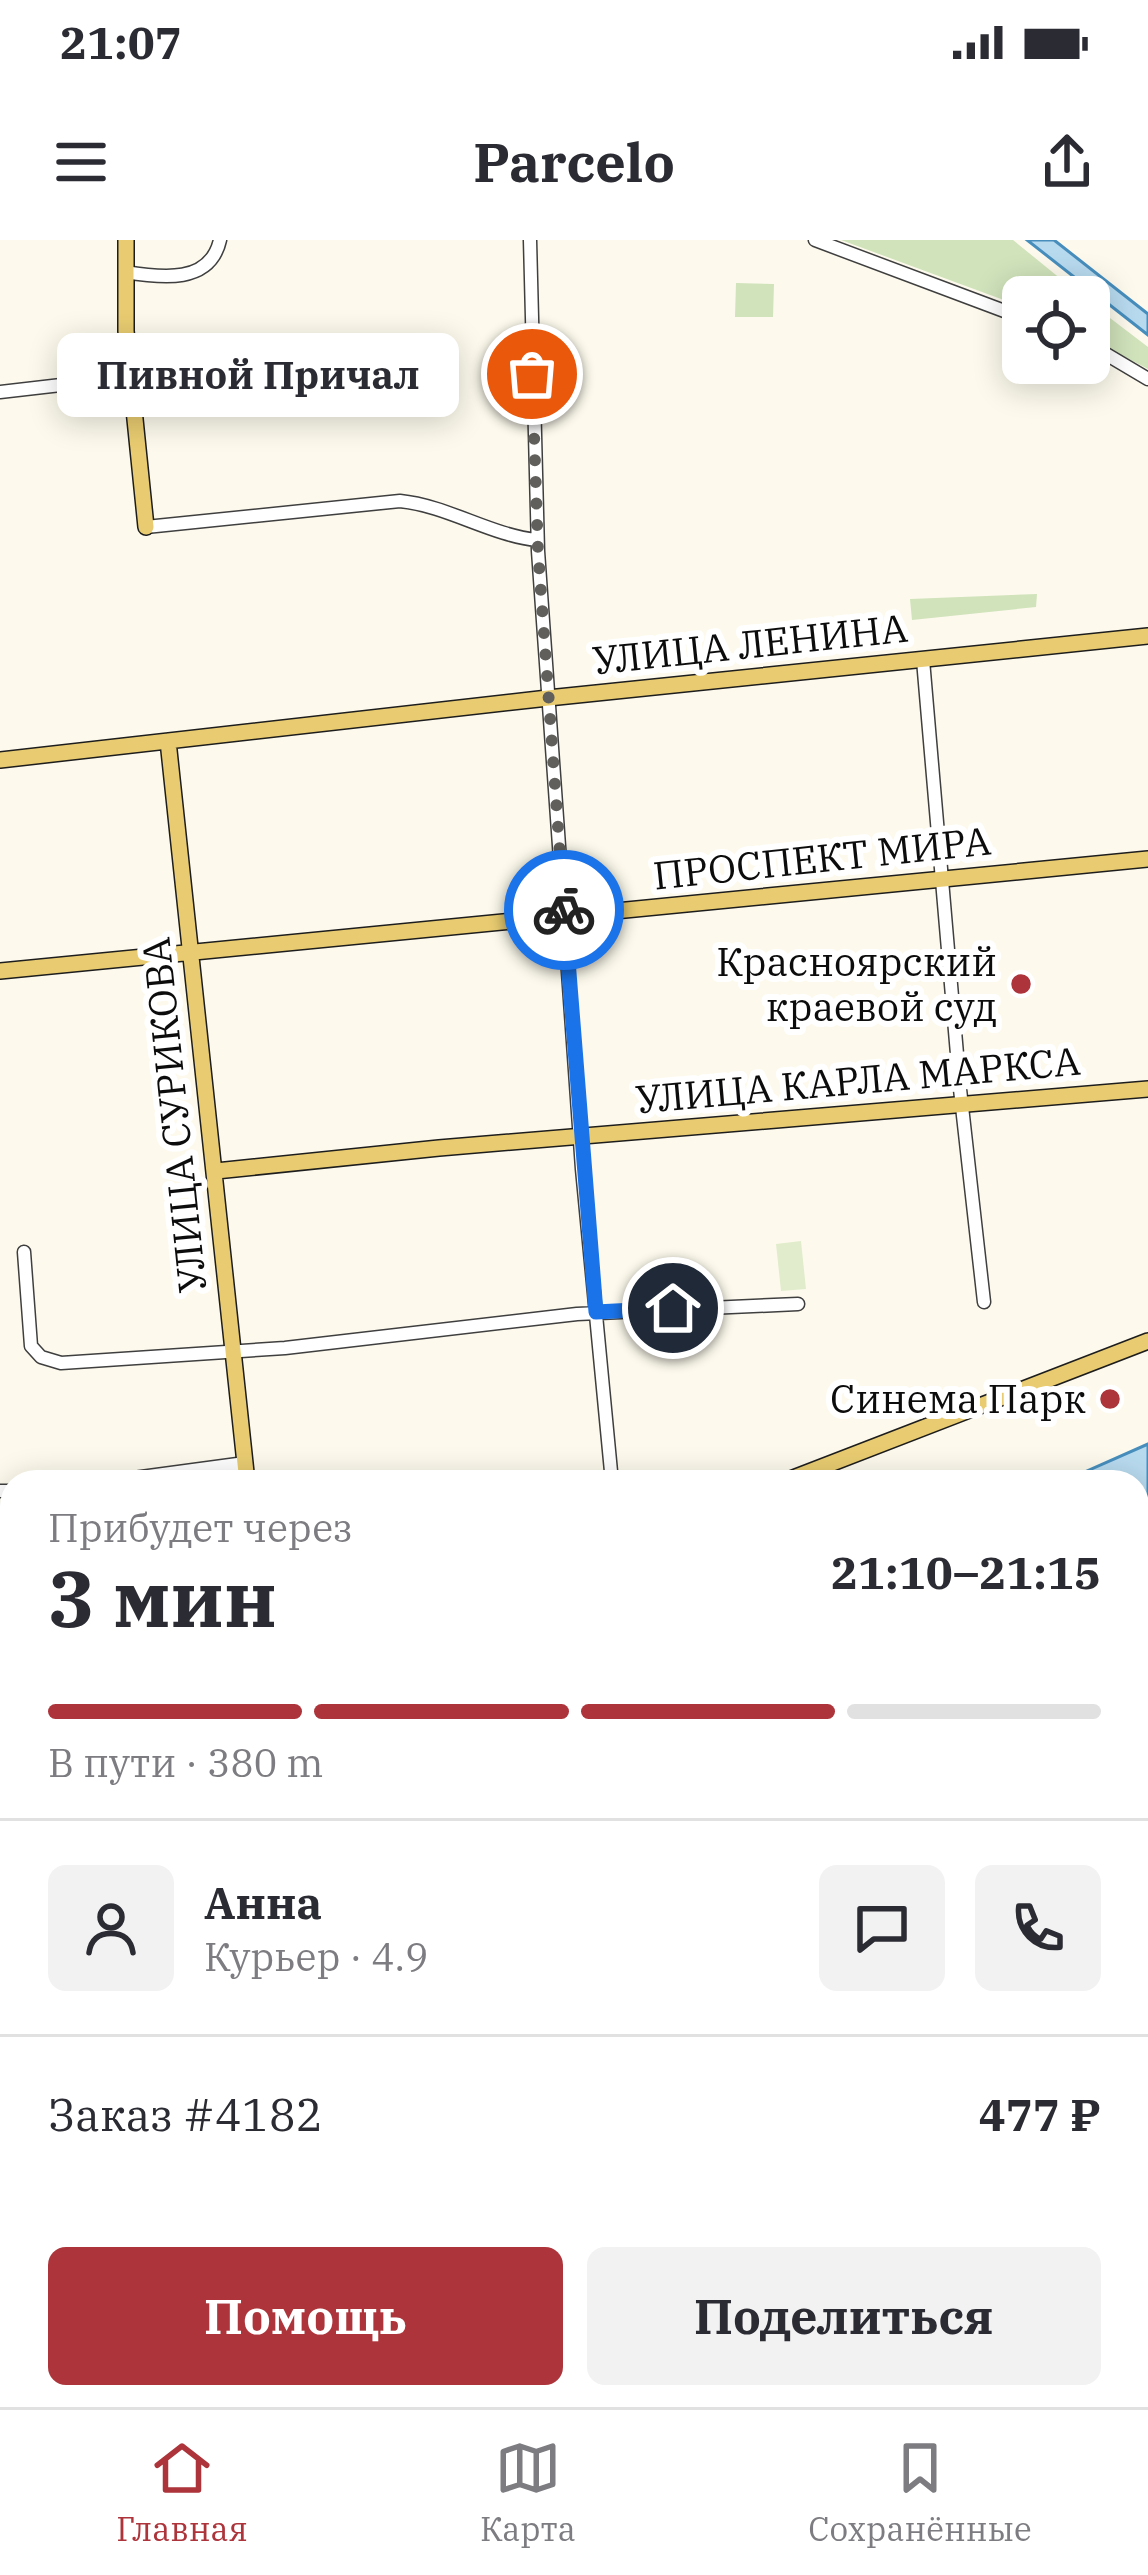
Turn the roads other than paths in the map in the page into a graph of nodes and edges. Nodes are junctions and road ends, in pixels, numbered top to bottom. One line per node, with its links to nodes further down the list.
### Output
1 (125, 240): 5 (main road)
2 (220, 240): 5 (street)
3 (530, 240): 12 (street)
4 (815, 240): 6 (street)
5 (124, 272): 8 (main road)
6 (1002, 310)
7 (1110, 356): 9 (street)
8 (130, 376): 10 (street); 11 (main road)
9 (1148, 379)
10 (0, 392)
11 (146, 527): 12 (street)
12 (537, 540): 15 (street)
13 (1148, 636): 14 (main road, УЛИЦА ЛЕНИНА)
14 (923, 660): 15 (main road, УЛИЦА ЛЕНИНА); 19 (street)
15 (548, 698): 16 (main road, УЛИЦА ЛЕНИНА); 20 (street)
16 (167, 741): 17 (main road, УЛИЦА ЛЕНИНА); 21 (main road, УЛИЦА СУРИКОВА)
17 (0, 760)
18 (1148, 860): 19 (main road, ПРОСПЕКТ МИРА)
19 (942, 879): 20 (main road, ПРОСПЕКТ МИРА); 24 (street)
20 (566, 916): 21 (main road, ПРОСПЕКТ МИРА); 25 (street)
21 (189, 953): 22 (main road, ПРОСПЕКТ МИРА); 26 (main road, УЛИЦА СУРИКОВА)
22 (0, 970)
23 (1148, 1089): 24 (main road, УЛИЦА КАРЛА МАРКСА)
24 (962, 1104): 25 (main road, УЛИЦА КАРЛА МАРКСА); 28 (street)
25 (582, 1138): 26 (main road, УЛИЦА КАРЛА МАРКСА); 30 (street)
26 (216, 1171): 32 (main road, УЛИЦА СУРИКОВА)
27 (24, 1252): 32 (street)
28 (984, 1302)
29 (798, 1304): 30 (street)
30 (596, 1312): 32 (street); 36 (street)
31 (1148, 1342): 37 (main road)
32 (233, 1353): 33 (main road, УЛИЦА СУРИКОВА)
33 (245, 1463): 34 (street); 35 (main road, УЛИЦА СУРИКОВА)
34 (193, 1470)
35 (246, 1470)
36 (611, 1470)
37 (814, 1470)

